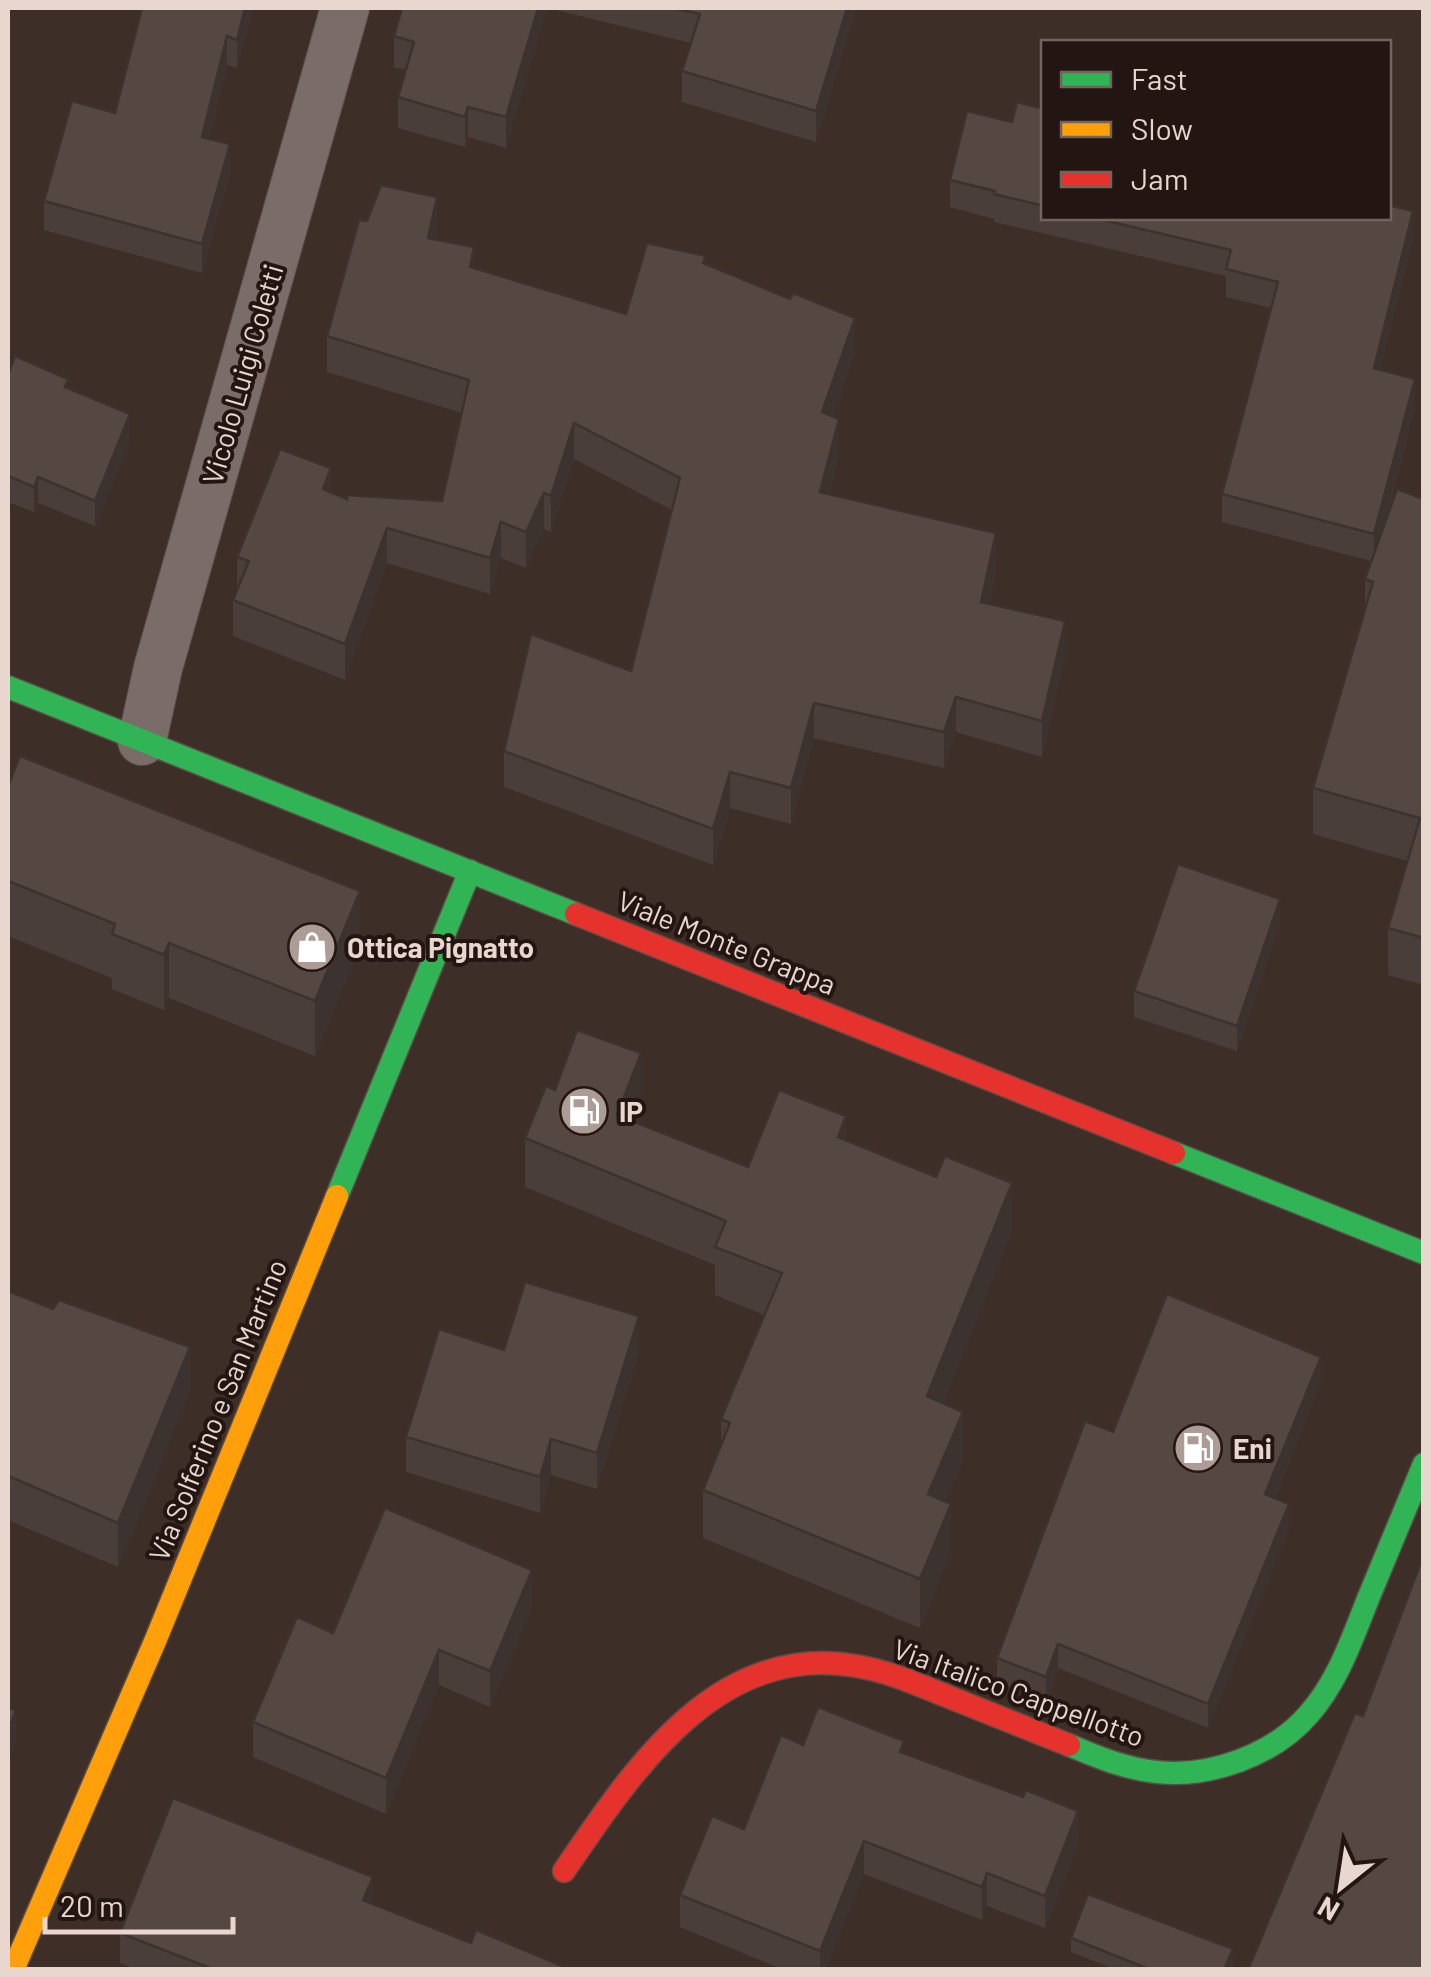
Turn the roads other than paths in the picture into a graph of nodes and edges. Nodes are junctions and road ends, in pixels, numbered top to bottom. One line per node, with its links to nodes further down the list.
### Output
1 (345, 8): 3 (street, Vicolo Luigi Coletti)
2 (8, 687): 3 (street, Viale Monte Grappa)
3 (142, 741): 4 (street, Viale Monte Grappa)
4 (470, 872): 5 (street, Viale Monte Grappa); 8 (street, Via Solferino e San Martino)
5 (1424, 1253)
6 (1424, 1464): 7 (street, Via Italico Cappellotto)
7 (564, 1871)
8 (13, 1970)

